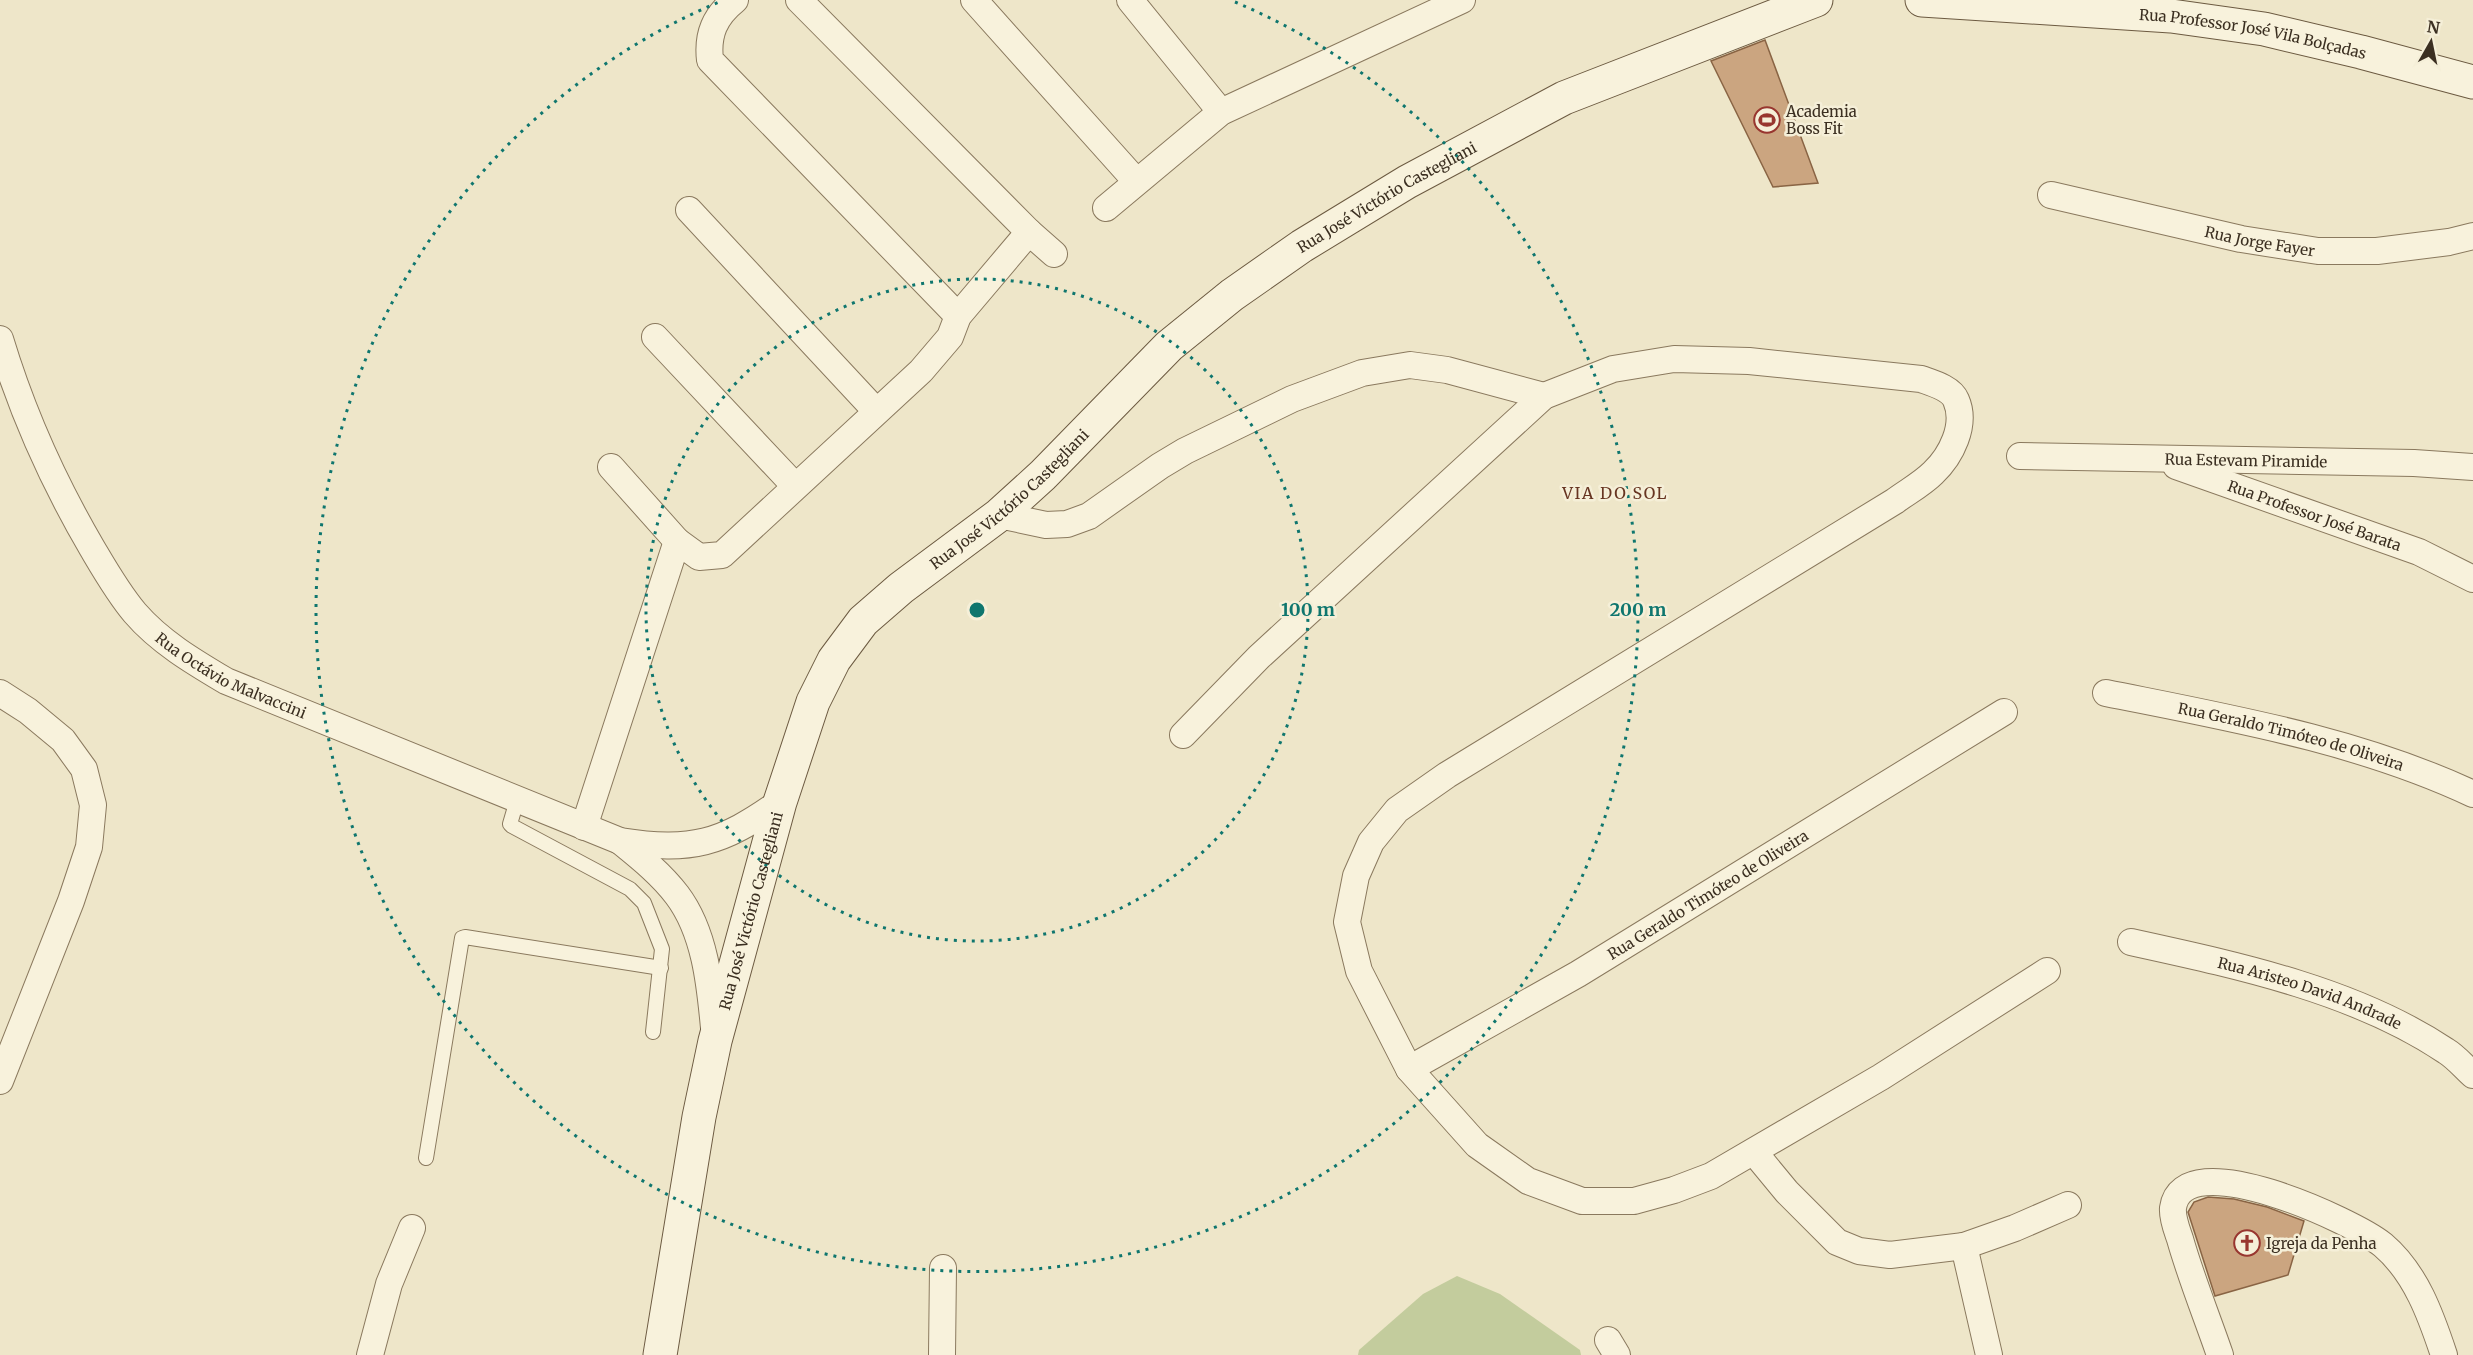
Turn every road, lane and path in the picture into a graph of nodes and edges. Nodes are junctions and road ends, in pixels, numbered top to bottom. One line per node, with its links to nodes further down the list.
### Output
1 (735, 0): 17 (street)
2 (799, 0): 14 (street)
3 (974, 0): 10 (street)
4 (1130, 0): 9 (street)
5 (1462, 0): 9 (street)
6 (1816, 0): 27 (street, Rua José Victório Castegliani)
7 (1922, 0): 8 (street, Rua Professor José Vila Bolçadas)
8 (2473, 82)
9 (1221, 112): 10 (street)
10 (1136, 181): 12 (street)
11 (2050, 195): 15 (street, Rua Jorge Fayer)
12 (1106, 208)
13 (689, 210): 21 (street)
14 (1029, 232): 16 (street); 17 (street)
15 (2473, 236)
16 (1054, 254)
17 (958, 316): 21 (street)
18 (655, 337): 26 (street)
19 (0, 339): 35 (street, Rua Octávio Malvaccini)
20 (1545, 396): 27 (street); 33 (street); 44 (street)
21 (876, 411): 26 (street)
22 (2019, 456): 23 (street, Rua Estevam Piramide)
23 (2153, 458): 25 (street, Rua Estevam Piramide); 29 (street, Rua Professor José Barata)
24 (611, 467): 28 (street)
25 (2473, 467)
26 (795, 486): 28 (street)
27 (999, 515): 36 (street, Rua José Victório Castegliani)
28 (677, 541): 37 (street)
29 (2473, 579)
30 (0, 693): 46 (street)
31 (2106, 693): 34 (street, Rua Geraldo Timóteo de Oliveira)
32 (2004, 712): 44 (street, Rua Geraldo Timóteo de Oliveira)
33 (1183, 735)
34 (2473, 794)
35 (517, 800): 37 (street, Rua Octávio Malvaccini); 40 (lane)
36 (780, 802): 38 (street, Rua Octávio Malvaccini); 43 (street, Rua José Victório Castegliani)
37 (584, 827): 38 (street, Rua Octávio Malvaccini)
38 (620, 841): 43 (street, Rua Octávio Malvaccini)
39 (2131, 942): 45 (street, Rua Aristeo David Andrade)
40 (661, 968): 42 (lane); 48 (lane)
41 (2047, 971): 47 (street)
42 (653, 1032)
43 (715, 1041): 54 (street, Rua José Victório Castegliani)
44 (1410, 1069): 47 (street)
45 (2473, 1075)
46 (0, 1081)
47 (1754, 1152): 51 (street)
48 (426, 1158)
49 (2068, 1205): 51 (street)
50 (412, 1228): 53 (street)
51 (1964, 1246): 56 (street)
52 (943, 1268): 55 (street)
53 (370, 1355)
54 (660, 1355)
55 (942, 1355)
56 (1989, 1355)
57 (2220, 1355): 58 (street)
58 (2444, 1355)

